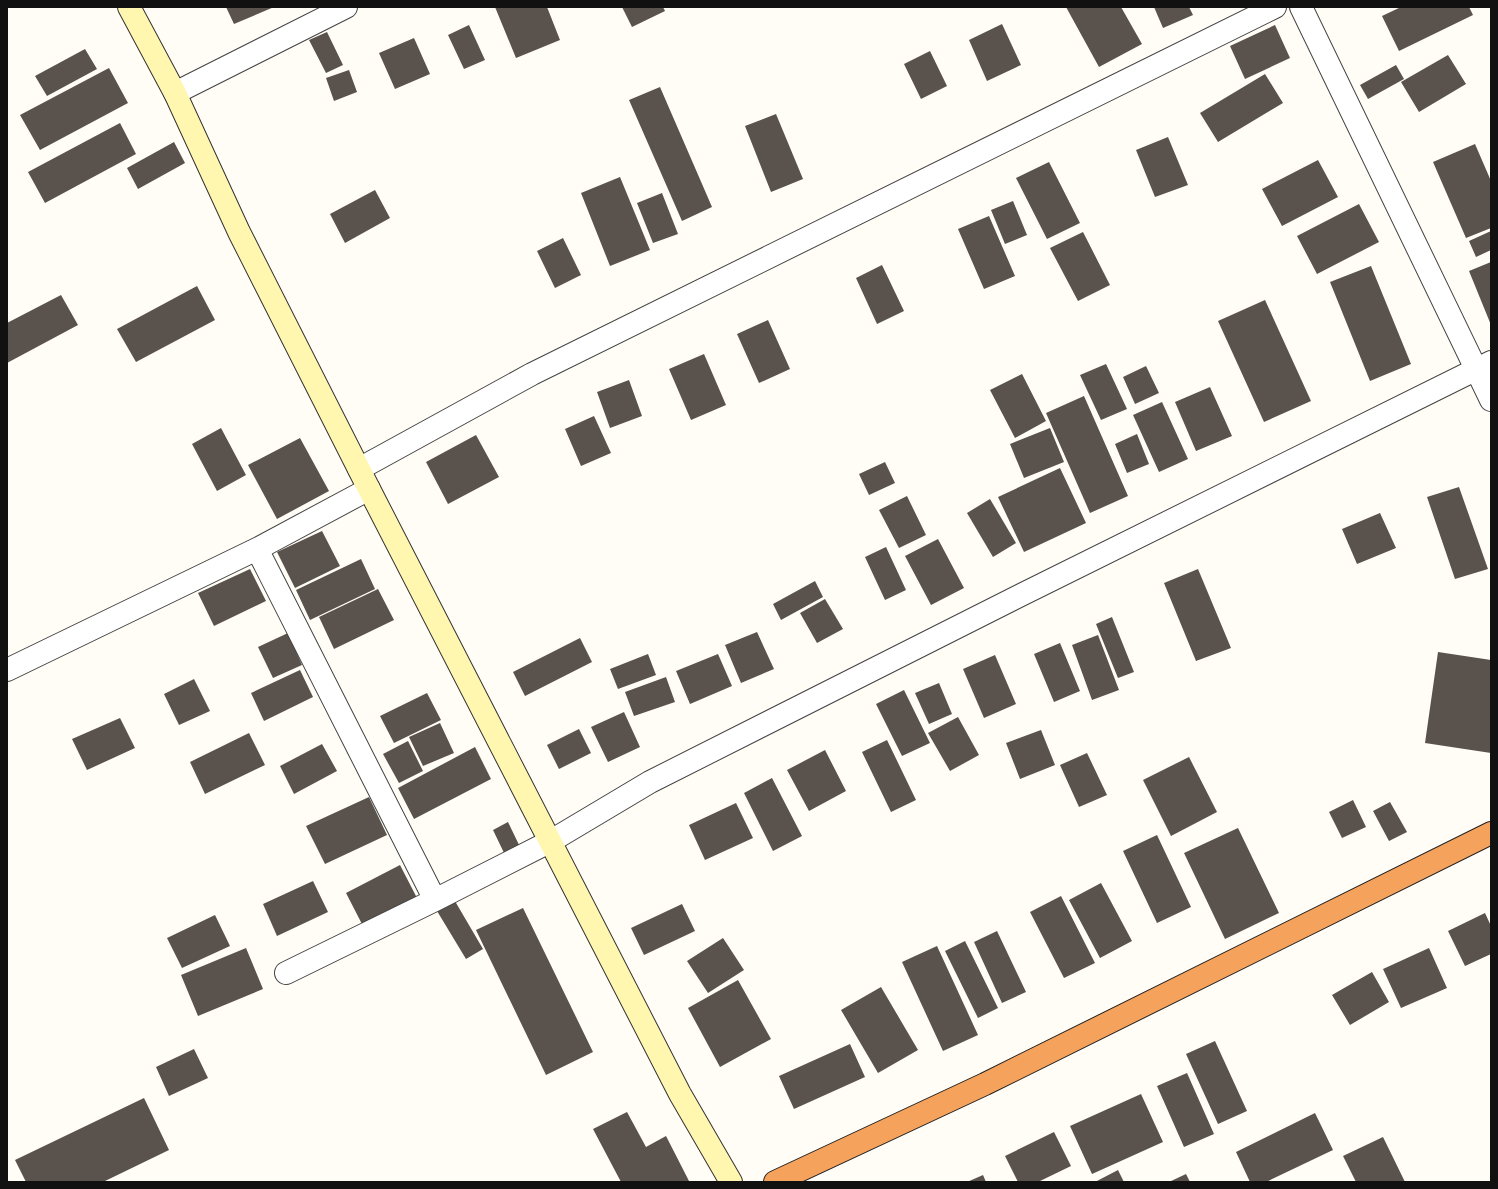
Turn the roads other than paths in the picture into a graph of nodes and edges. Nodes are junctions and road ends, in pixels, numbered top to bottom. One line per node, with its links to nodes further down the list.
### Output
1 (129, 7): 5 (street)
2 (346, 7): 5 (street)
3 (1275, 7): 8 (street)
4 (1301, 7): 6 (street)
5 (175, 93): 8 (street)
6 (1484, 365): 7 (street); 13 (street)
7 (1491, 400)
8 (359, 469): 9 (street)
9 (369, 489): 10 (street); 13 (street)
10 (257, 549): 11 (street); 14 (street)
11 (7, 670)
12 (1491, 833): 17 (highway)
13 (551, 841): 14 (street); 16 (street)
14 (435, 900): 15 (street)
15 (286, 974)
16 (731, 1182)
17 (775, 1182)

